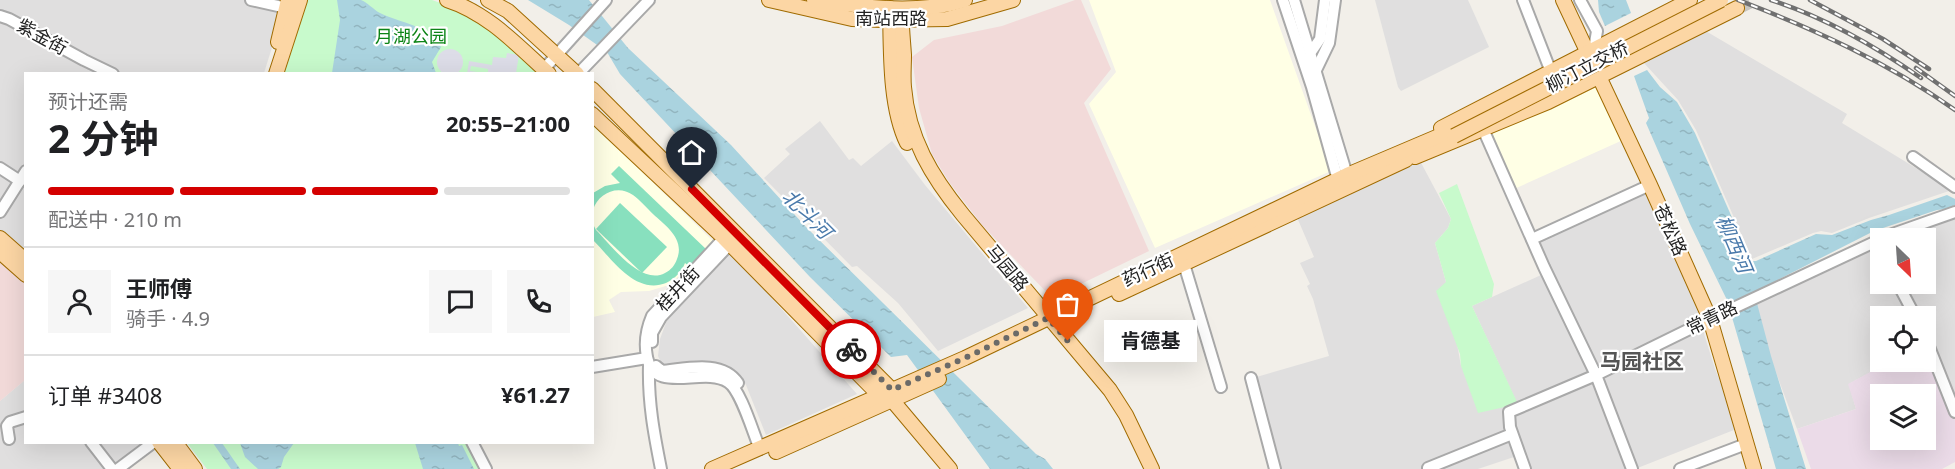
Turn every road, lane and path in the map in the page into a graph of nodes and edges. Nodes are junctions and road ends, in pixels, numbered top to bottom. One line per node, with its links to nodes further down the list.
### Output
1 (251, 0): 22 (street)
2 (300, 0): 34 (main road)
3 (447, 0): 31 (main road)
4 (488, 0): 28 (main road)
5 (606, 0): 28 (street)
6 (649, 0): 36 (street)
7 (769, 0): 24 (main road, 南站西路)
8 (814, 0): 24 (main road, 南站西路)
9 (965, 0): 24 (main road, 南站西路)
10 (1014, 0): 24 (main road, 南站西路)
11 (1283, 0): 47 (street)
12 (1294, 0): 27 (street)
13 (1325, 0): 27 (street)
14 (1335, 0): 30 (street)
15 (1523, 0): 37 (street)
16 (1563, 0): 26 (main road, 苍松路)
17 (1572, 0): 61 (main road, 苍松路)
18 (1580, 0): 26 (street)
19 (1690, 0): 26 (main road)
20 (1708, 0): 42 (main road, 柳汀立交桥)
21 (1721, 0): 42 (main road, 柳汀立交桥, bridge)
22 (287, 4): 33 (main road)
23 (1737, 8): 38 (main road)
24 (896, 14): 62 (main road, 马园路)
25 (0, 16): 29 (street, 紫金街)
26 (1591, 48): 37 (main road); 38 (main road, 苍松路)
27 (1311, 52): 30 (street)
28 (555, 54): 31 (street); 35 (main road)
29 (87, 66): 32 (street, 紫金街)
30 (1316, 70): 47 (street)
31 (546, 71)
32 (106, 72)
33 (269, 72)
34 (277, 72)
35 (575, 72)
36 (579, 72)
37 (1551, 72): 44 (main road)
38 (1598, 76): 41 (main road); 48 (main road, 苍松路)
39 (594, 91): 69 (main road)
40 (594, 116): 55 (main road)
41 (1483, 129): 44 (main road); 54 (street)
42 (1454, 133): 44 (main road, 药行街)
43 (1912, 157): 49 (street)
44 (1392, 162): 47 (main road, 药行街)
45 (0, 168): 46 (street)
46 (22, 176): 50 (street)
47 (1344, 182): 59 (main road, 药行街); 62 (main road, 药行街)
48 (1650, 185): 54 (street); 61 (main road, 苍松路)
49 (1955, 187)
50 (0, 212)
51 (1955, 212): 52 (street, 常青路)
52 (1914, 228)
53 (0, 238): 58 (main road)
54 (1532, 239): 66 (street)
55 (727, 241): 63 (street, 桂井街); 69 (main road); 80 (street, 桂井街)
56 (1870, 246): 61 (street, 常青路)
57 (0, 252): 60 (main road)
58 (24, 259)
59 (1184, 264): 62 (main road, 药行街); 68 (street)
60 (24, 273)
61 (1716, 316): 66 (street, 常青路); 79 (main road, 苍松路); 97 (main road, 苍松路)
62 (1051, 321): 69 (main road, 药行街); 91 (main road, 马园路)
63 (648, 362): 65 (street); 80 (street); 87 (street, 桂井街)
64 (1936, 364): 70 (street)
65 (594, 367)
66 (1596, 375): 72 (street, 常青路); 94 (street)
67 (1251, 378): 92 (street)
68 (1221, 387)
69 (889, 396): 80 (main road, 药行街); 89 (main road, 药行街); 90 (main road)
70 (1955, 412)
71 (24, 418): 73 (street)
72 (1512, 434): 81 (street); 93 (street)
73 (9, 439)
74 (93, 444): 82 (street)
75 (151, 444): 83 (street)
76 (161, 444): 84 (main road)
77 (176, 444): 85 (main road)
78 (473, 444): 86 (street)
79 (1746, 444): 95 (street); 96 (main road, 苍松路)
80 (763, 447): 88 (main road, 药行街)
81 (1428, 468)
82 (112, 469)
83 (118, 469)
84 (180, 469)
85 (195, 469)
86 (486, 469)
87 (661, 469)
88 (712, 469)
89 (735, 469)
90 (950, 469)
91 (1152, 469)
92 (1275, 469)
93 (1525, 469)
94 (1632, 469)
95 (1680, 469)
96 (1754, 469)
97 (1763, 469)

